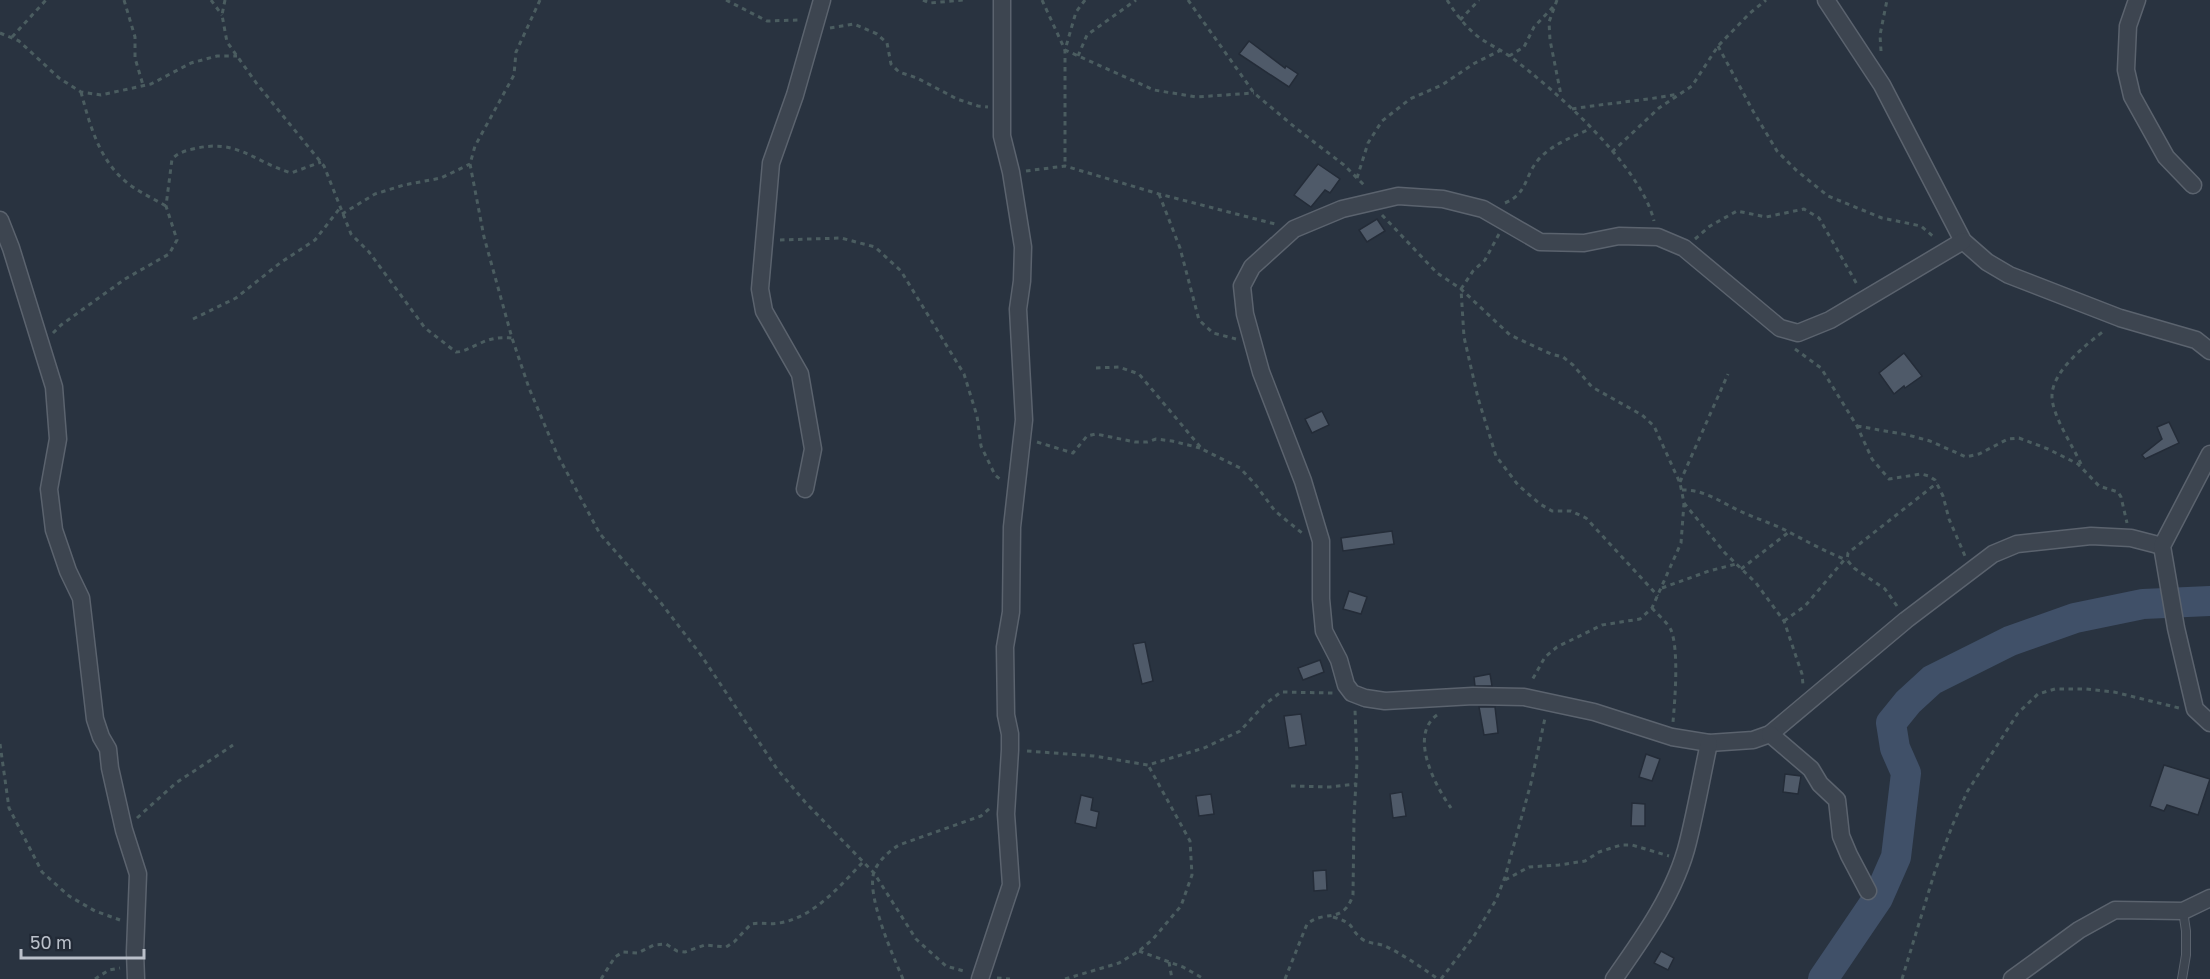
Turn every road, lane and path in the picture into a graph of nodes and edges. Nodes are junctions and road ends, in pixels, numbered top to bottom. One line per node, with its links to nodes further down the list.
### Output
1 (46, 0): 27 (path)
2 (124, 0): 35 (path)
3 (211, 0): 23 (path)
4 (225, 0): 23 (path)
5 (540, 0): 45 (path)
6 (726, 0): 22 (path)
7 (923, 0): 8 (path)
8 (963, 0)
9 (1002, 0): 40 (street)
10 (1042, 0): 29 (path)
11 (1085, 0): 29 (path)
12 (1136, 0): 33 (path)
13 (1188, 0): 37 (path)
14 (1446, 0): 24 (path)
15 (1479, 0): 24 (path)
16 (1557, 0): 21 (path)
17 (1766, 0): 28 (path)
18 (1826, 0): 61 (street)
19 (2137, 0): 49 (street)
20 (1886, 1): 31 (path)
21 (1555, 5): 34 (path); 39 (path)
22 (820, 6): 25 (street)
23 (222, 15): 32 (path)
24 (1460, 20): 30 (path)
25 (813, 30): 40 (path); 60 (street)
26 (0, 33): 27 (path)
27 (12, 37): 36 (path)
28 (1718, 46): 38 (path); 61 (path)
29 (1065, 50): 33 (path); 46 (path)
30 (1501, 50): 34 (path); 48 (path)
31 (1881, 55)
32 (237, 56): 35 (path); 44 (path)
33 (1078, 56): 37 (path)
34 (1509, 56): 39 (path)
35 (143, 85): 36 (path)
36 (81, 92): 52 (path)
37 (1254, 93): 48 (path)
38 (1680, 94): 41 (path); 43 (path)
39 (1561, 97): 41 (path)
40 (1002, 108): 47 (street)
41 (1572, 109): 42 (path)
42 (1590, 129): 43 (path); 54 (path)
43 (1612, 152): 59 (path)
44 (321, 162): 52 (path); 53 (path)
45 (470, 164): 55 (path); 68 (path)
46 (1065, 166): 47 (path); 50 (path)
47 (1011, 172): 75 (street)
48 (1357, 178): 51 (path)
49 (2193, 185)
50 (1159, 194): 58 (path); 69 (path)
51 (1374, 202): 54 (street); 58 (street); 63 (path)
52 (166, 206): 70 (path)
53 (340, 208): 55 (path); 66 (path)
54 (1483, 209): 57 (street)
55 (342, 214): 68 (path)
56 (0, 220): 70 (street)
57 (1504, 222): 59 (street); 63 (path)
58 (1294, 229): 69 (street)
59 (1658, 237): 62 (street)
60 (763, 241): 81 (street); 83 (path)
61 (1955, 245): 64 (street); 65 (street)
62 (1684, 248): 64 (path); 67 (street)
63 (1461, 288): 79 (path); 94 (path)
64 (1865, 298): 67 (street)
65 (2120, 318): 71 (street); 78 (path)
66 (194, 319)
67 (1779, 328): 74 (path)
68 (512, 338): 118 (path)
69 (1253, 343): 88 (street)
70 (42, 345): 116 (street)
71 (2210, 351)
72 (1096, 368): 76 (path)
73 (1728, 374): 79 (path)
74 (1857, 426): 78 (path); 80 (path)
75 (1023, 433): 76 (path); 83 (street)
76 (1203, 448): 88 (path)
77 (2210, 454): 87 (street)
78 (2082, 467): 86 (path)
79 (1680, 483): 82 (path)
80 (1936, 483): 89 (path); 92 (path)
81 (805, 489)
82 (1681, 490): 84 (path); 85 (path)
83 (1015, 492): 110 (street)
84 (1684, 503): 90 (path); 93 (path)
85 (1789, 532): 89 (path); 91 (path)
86 (2131, 538): 87 (street); 92 (street)
87 (2162, 546): 103 (street)
88 (1320, 551): 98 (street)
89 (1846, 559): 96 (path); 97 (path)
90 (1736, 564): 91 (path); 93 (path)
91 (1742, 569): 97 (path)
92 (1971, 571): 96 (street)
93 (1662, 588): 94 (path)
94 (1658, 596): 95 (path)
95 (1652, 608): 100 (path); 106 (path)
96 (1906, 620): 102 (street)
97 (1784, 621): 102 (path)
98 (1352, 693): 99 (street); 111 (path); 112 (path)
99 (1454, 697): 100 (street); 115 (path)
100 (1524, 697): 101 (street)
101 (1549, 702): 106 (street); 120 (path)
102 (1804, 705): 105 (street)
103 (2196, 709): 104 (street); 139 (path)
104 (2210, 723)
105 (1770, 734): 108 (street); 121 (street)
106 (1672, 737): 108 (street)
107 (0, 744): 125 (path)
108 (1709, 744): 117 (street)
109 (233, 745): 116 (path)
110 (1010, 750): 111 (path); 114 (street)
111 (1148, 765): 126 (path)
112 (1356, 784): 113 (path); 124 (path)
113 (1292, 786)
114 (1008, 789): 119 (path); 129 (street)
115 (1451, 808)
116 (124, 830): 125 (street)
117 (1682, 860): 120 (path); 138 (street)
118 (863, 862): 119 (path); 131 (path)
119 (874, 873): 129 (path); 132 (path)
120 (1503, 880): 137 (path)
121 (1868, 891)
122 (2210, 898): 123 (street)
123 (2183, 911): 140 (street); 141 (lane)
124 (1332, 917): 136 (path); 137 (path)
125 (136, 925): 128 (street)
126 (1139, 951): 127 (path); 133 (path)
127 (1169, 962): 134 (path); 135 (path)
128 (136, 974): 130 (path)
129 (981, 978)
130 (95, 979)
131 (601, 979)
132 (903, 979)
133 (1065, 979)
134 (1172, 979)
135 (1204, 979)
136 (1285, 979)
137 (1439, 979)
138 (1614, 979)
139 (1902, 979)
140 (2012, 979)
141 (2182, 979)

